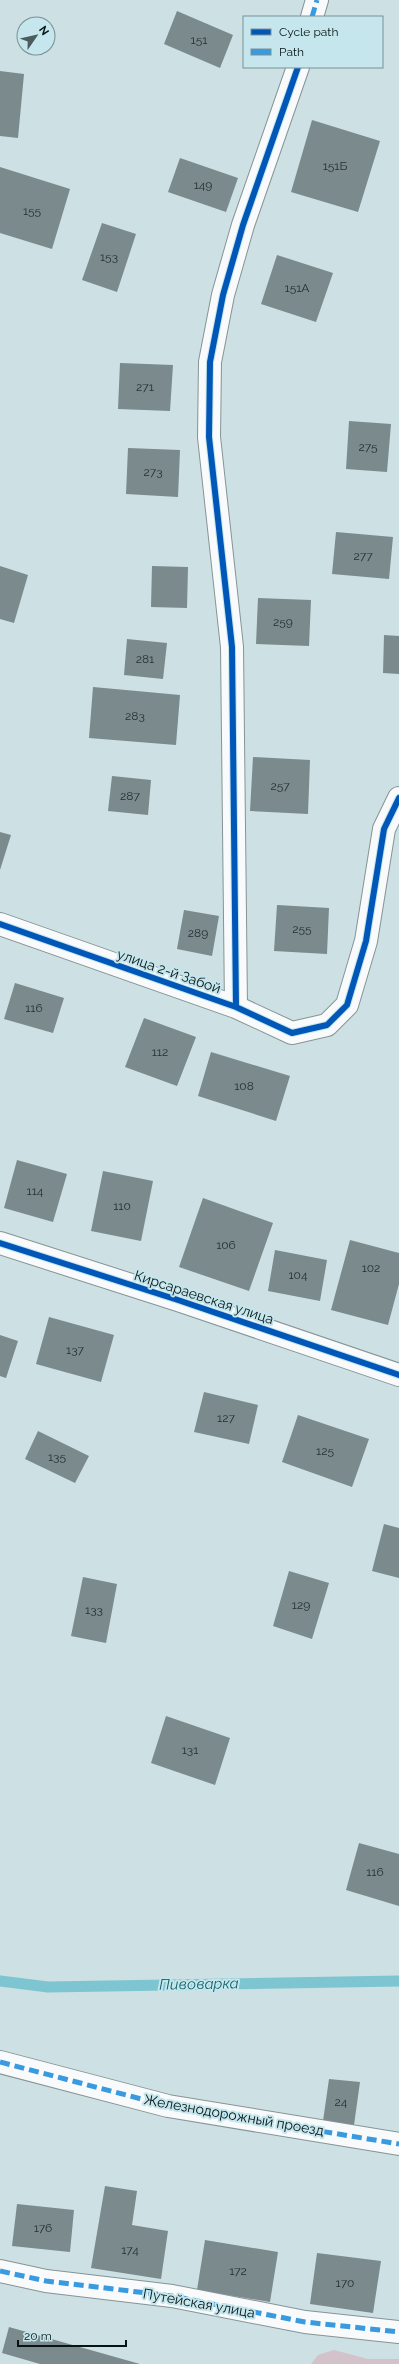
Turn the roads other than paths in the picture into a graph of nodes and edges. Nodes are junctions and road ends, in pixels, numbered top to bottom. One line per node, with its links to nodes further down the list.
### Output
1 (317, 0): 2 (street)
2 (312, 16)
3 (298, 68): 6 (street)
4 (399, 798): 6 (street, улица 2-й Забой)
5 (0, 924): 6 (street, улица 2-й Забой)
6 (236, 1006)
7 (0, 1244): 8 (street, Кирсараевская улица)
8 (399, 1375)
9 (0, 2062): 10 (street, Железнодорожный проезд)
10 (399, 2144)
11 (0, 2271): 12 (street, Путейская улица)
12 (399, 2332)

